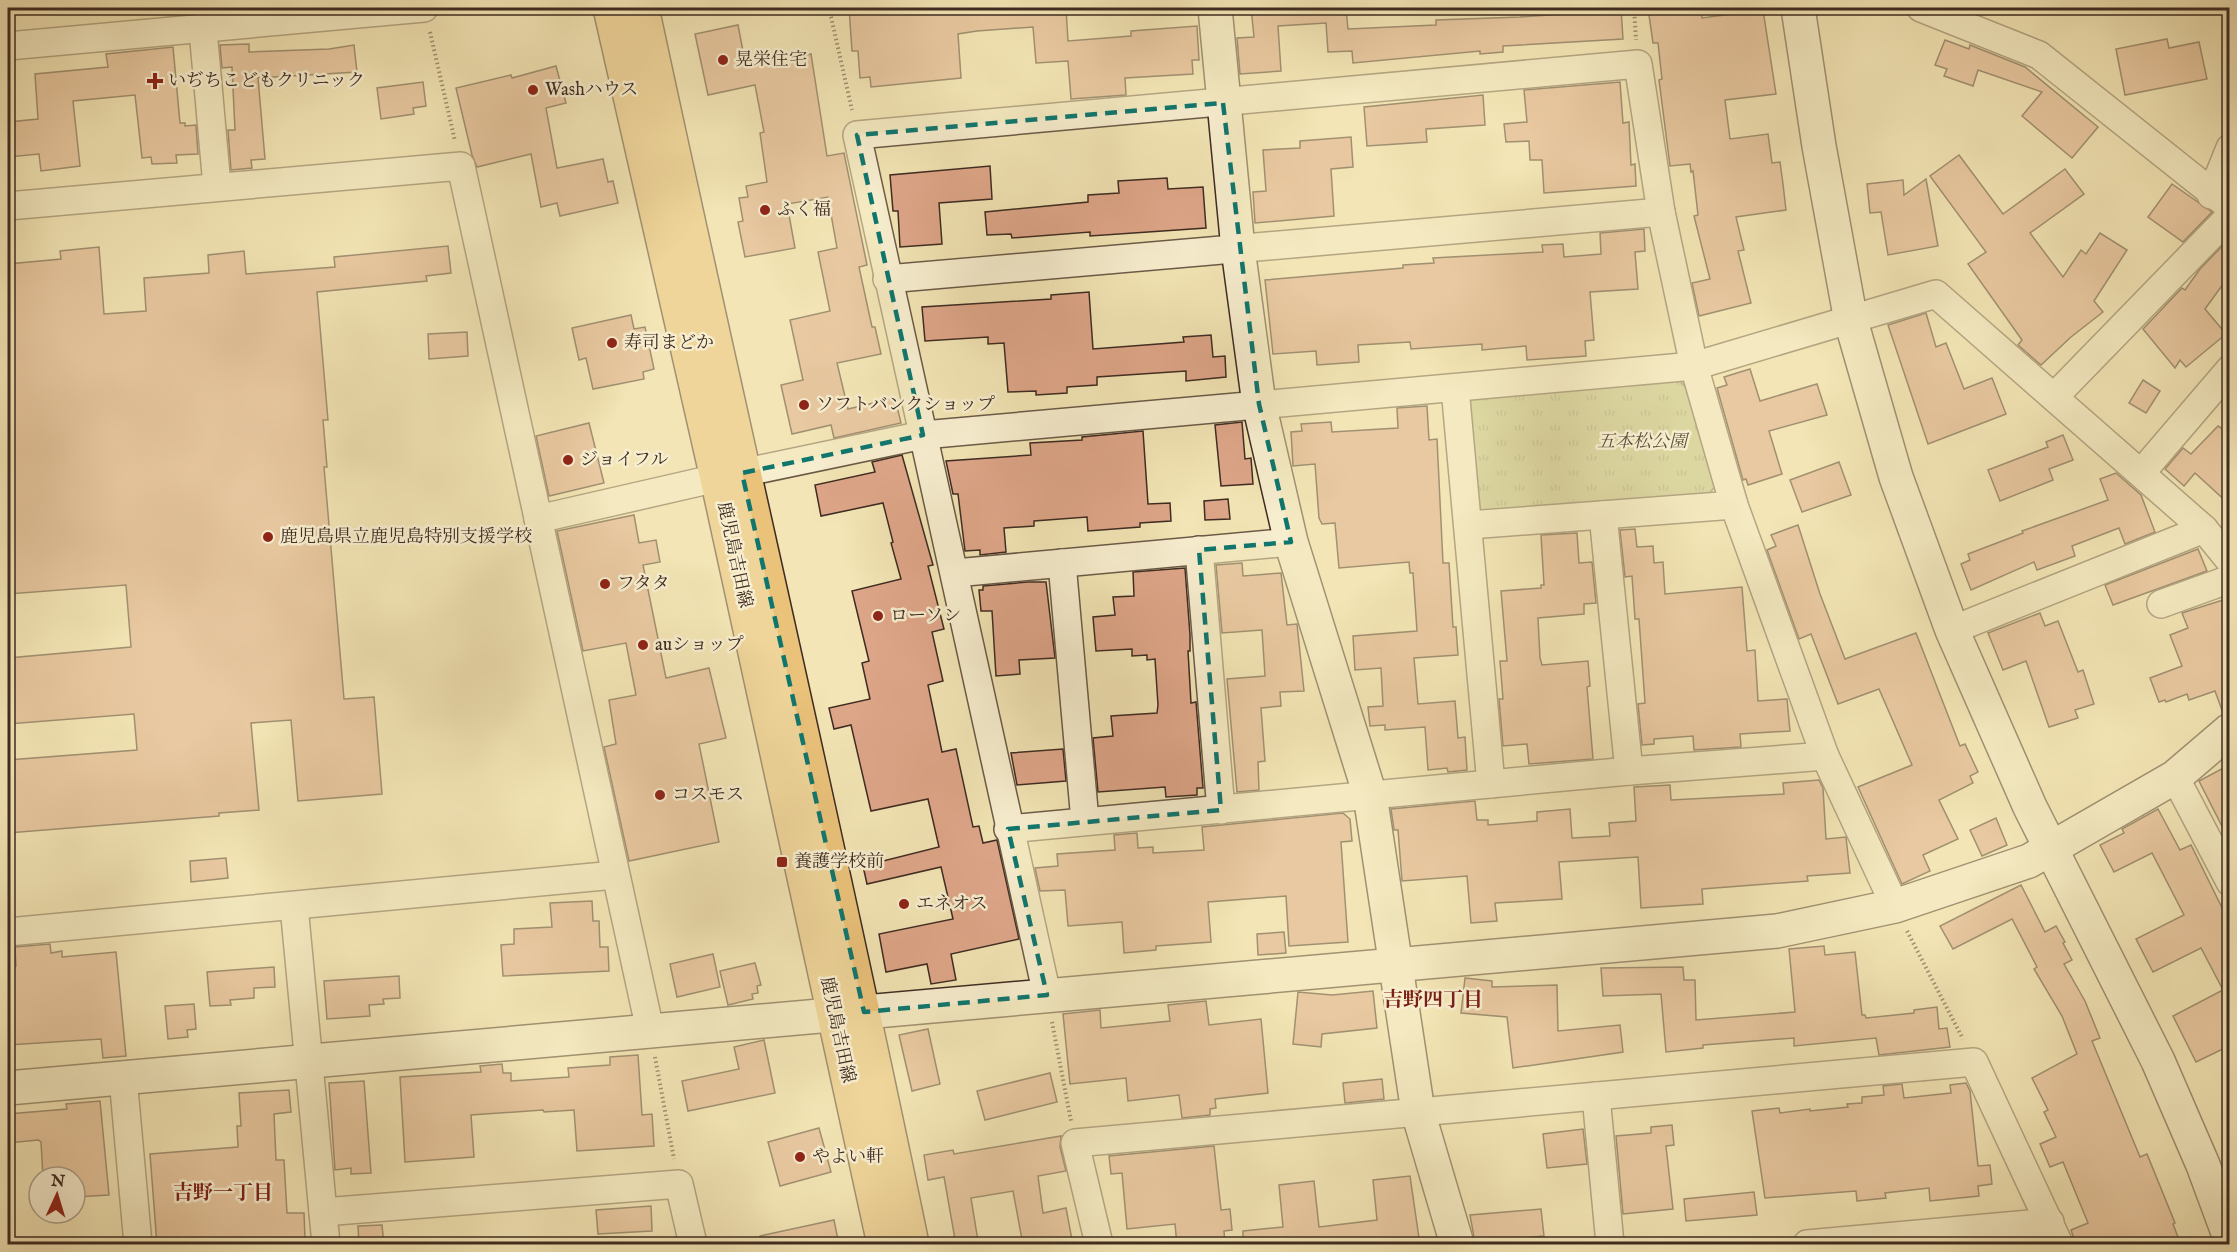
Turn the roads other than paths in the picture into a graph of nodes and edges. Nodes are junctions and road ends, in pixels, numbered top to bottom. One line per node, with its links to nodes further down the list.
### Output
1 (610, 8): 26 (main road, 鹿児島吉田線)
2 (642, 8): 26 (main road, 鹿児島吉田線)
3 (1215, 8): 9 (street)
4 (1798, 8): 18 (street)
5 (1921, 8): 12 (street)
6 (427, 19): 7 (street)
7 (203, 30): 8 (street); 11 (street)
8 (8, 45)
9 (1223, 103): 14 (street); 16 (street); 17 (street)
10 (2229, 148): 12 (street)
11 (217, 186): 13 (street); 29 (street)
12 (2220, 201)
13 (8, 206)
14 (1661, 212): 16 (street); 19 (street)
15 (2229, 216): 22 (street)
16 (1238, 249): 17 (street); 23 (street)
17 (887, 279): 24 (street)
18 (1851, 321): 19 (street); 22 (street); 39 (street)
19 (1694, 366): 21 (street); 27 (street)
20 (2229, 369): 25 (street)
21 (1455, 388): 23 (street); 30 (street)
22 (2054, 398): 25 (street)
23 (1259, 404): 24 (street); 32 (street)
24 (923, 435): 26 (street); 36 (street)
25 (2140, 473): 31 (street)
26 (730, 475): 29 (street); 57 (main road, 鹿児島吉田線)
27 (1734, 505): 28 (street); 41 (street)
28 (1603, 515): 30 (street); 42 (street)
29 (538, 519): 50 (street)
30 (1468, 525): 44 (street)
31 (2204, 529): 34 (street); 39 (street)
32 (1291, 542): 33 (street); 45 (street)
33 (1199, 550): 35 (street); 46 (street)
34 (2229, 561)
35 (1062, 563): 36 (street); 47 (street)
36 (955, 573): 48 (street)
37 (2229, 579): 38 (street)
38 (2161, 604)
39 (1952, 630): 49 (street)
40 (2229, 730): 43 (street)
41 (1825, 756): 42 (street); 53 (street)
42 (1629, 771): 44 (street)
43 (2175, 777): 49 (street); 51 (street)
44 (1491, 784): 45 (street)
45 (1370, 795): 46 (street); 55 (street)
46 (1221, 810): 47 (street)
47 (1085, 821): 48 (street)
48 (1008, 829): 56 (street)
49 (2050, 850): 53 (street); 66 (street)
50 (615, 875): 52 (street); 58 (street)
51 (2229, 882)
52 (294, 906): 54 (street); 59 (street)
53 (1895, 906): 55 (street)
54 (8, 932)
55 (1394, 963): 56 (street); 63 (street)
56 (1047, 995): 57 (street)
57 (849, 1013): 58 (street); 71 (main road, 鹿児島吉田線); 72 (main road, 鹿児島吉田線)
58 (650, 1030): 59 (street)
59 (309, 1060): 60 (street); 64 (street)
60 (123, 1078): 61 (street); 68 (street)
61 (8, 1088)
62 (1596, 1096): 63 (street); 65 (street); 75 (street)
63 (1418, 1112): 73 (street); 74 (street)
64 (323, 1212): 69 (street); 70 (street)
65 (2055, 1233): 67 (street)
66 (2229, 1238)
67 (1918, 1240): 76 (street)
68 (138, 1245)
69 (326, 1245)
70 (693, 1245)
71 (884, 1245)
72 (912, 1245)
73 (1099, 1245)
74 (1457, 1245)
75 (1610, 1245)
76 (1807, 1245)

